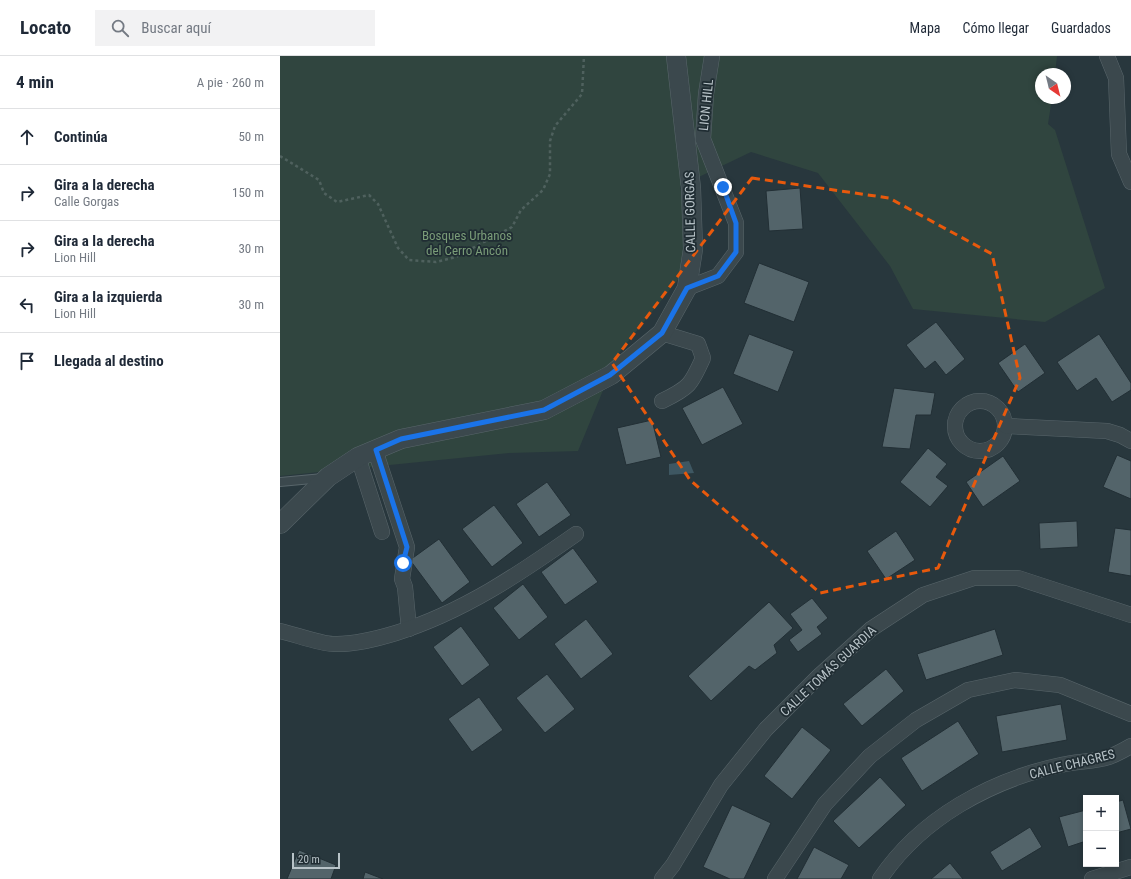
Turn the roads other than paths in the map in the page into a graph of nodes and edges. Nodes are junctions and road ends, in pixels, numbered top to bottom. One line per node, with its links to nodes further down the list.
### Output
1 (676, 56): 5 (street, CALLE GORGAS)
2 (712, 56): 5 (street, LION HILL)
3 (1107, 56): 4 (street)
4 (1131, 182)
5 (687, 288): 6 (street, CALLE GORGAS)
6 (662, 333): 7 (street); 10 (street, CALLE GORGAS)
7 (662, 401)
8 (1006, 426): 9 (street)
9 (1131, 441)
10 (376, 450): 11 (street, CALLE GORGAS); 18 (street)
11 (358, 457): 12 (street, CALLE GORGAS); 15 (street)
12 (328, 477): 13 (lane); 14 (street, CALLE GORGAS)
13 (280, 482)
14 (280, 524)
15 (382, 532)
16 (576, 534): 18 (street)
17 (1131, 615): 23 (street, CALLE TOMÁS GUARDIA)
18 (410, 629): 19 (street)
19 (280, 631)
20 (1131, 714): 24 (street)
21 (1131, 746): 25 (street, CALLE CHAGRES)
22 (1131, 867): 26 (street)
23 (662, 879)
24 (775, 879)
25 (880, 879)
26 (1092, 879)

